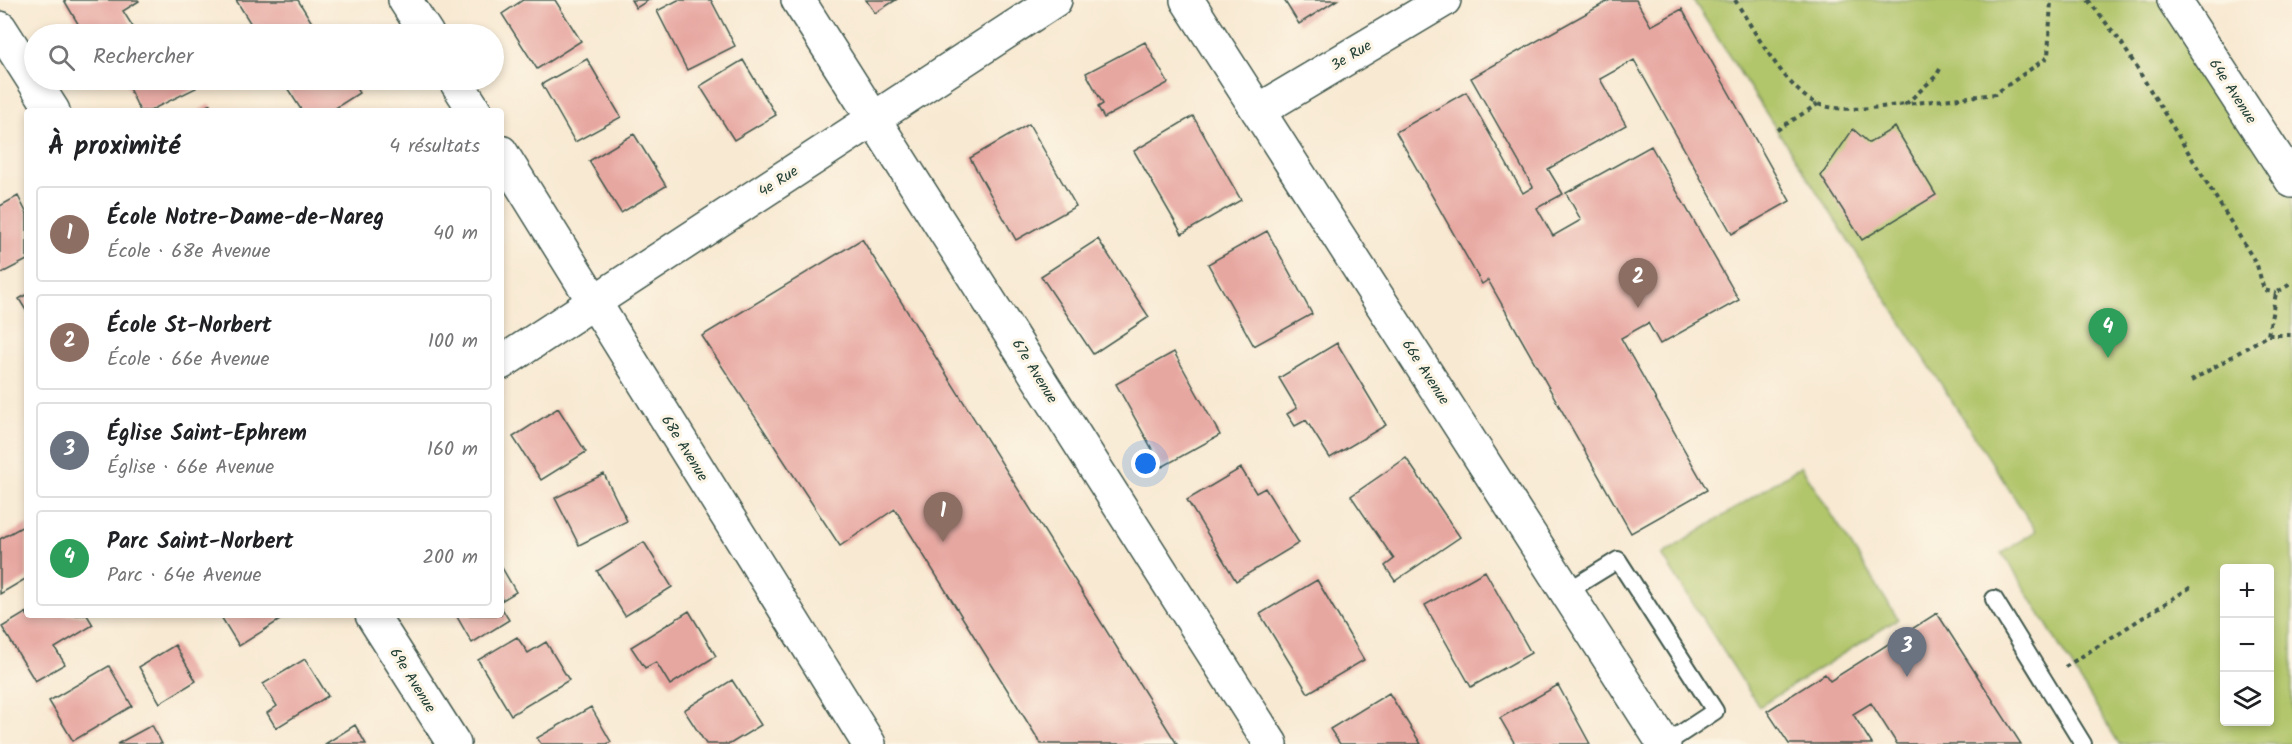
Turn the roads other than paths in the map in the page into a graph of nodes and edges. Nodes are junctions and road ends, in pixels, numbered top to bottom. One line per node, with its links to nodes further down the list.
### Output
1 (405, 0): 7 (street)
2 (798, 0): 15 (street, 67e Avenue)
3 (1055, 0): 15 (street, 4e Rue)
4 (1187, 0): 14 (street, 66e Avenue)
5 (1444, 0): 14 (street, 3e Rue)
6 (2174, 0): 17 (street, 64e Avenue)
7 (421, 24)
8 (0, 28): 9 (street)
9 (24, 66)
10 (39, 90): 12 (street)
11 (461, 90): 13 (street)
12 (50, 108)
13 (473, 108)
14 (1258, 111): 20 (street, 66e Avenue)
15 (874, 118): 18 (street, 4e Rue); 25 (street, 67e Avenue)
16 (504, 157): 18 (street, 68e Avenue)
17 (2292, 181)
18 (594, 302): 19 (street, 4e Rue); 24 (street, 68e Avenue)
19 (504, 361)
20 (1566, 592): 26 (street, 66e Avenue); 26 (lane)
21 (1994, 599): 27 (lane)
22 (374, 618): 23 (street, 69e Avenue)
23 (454, 744)
24 (869, 744)
25 (1271, 744)
26 (1664, 744)
27 (2083, 744)

